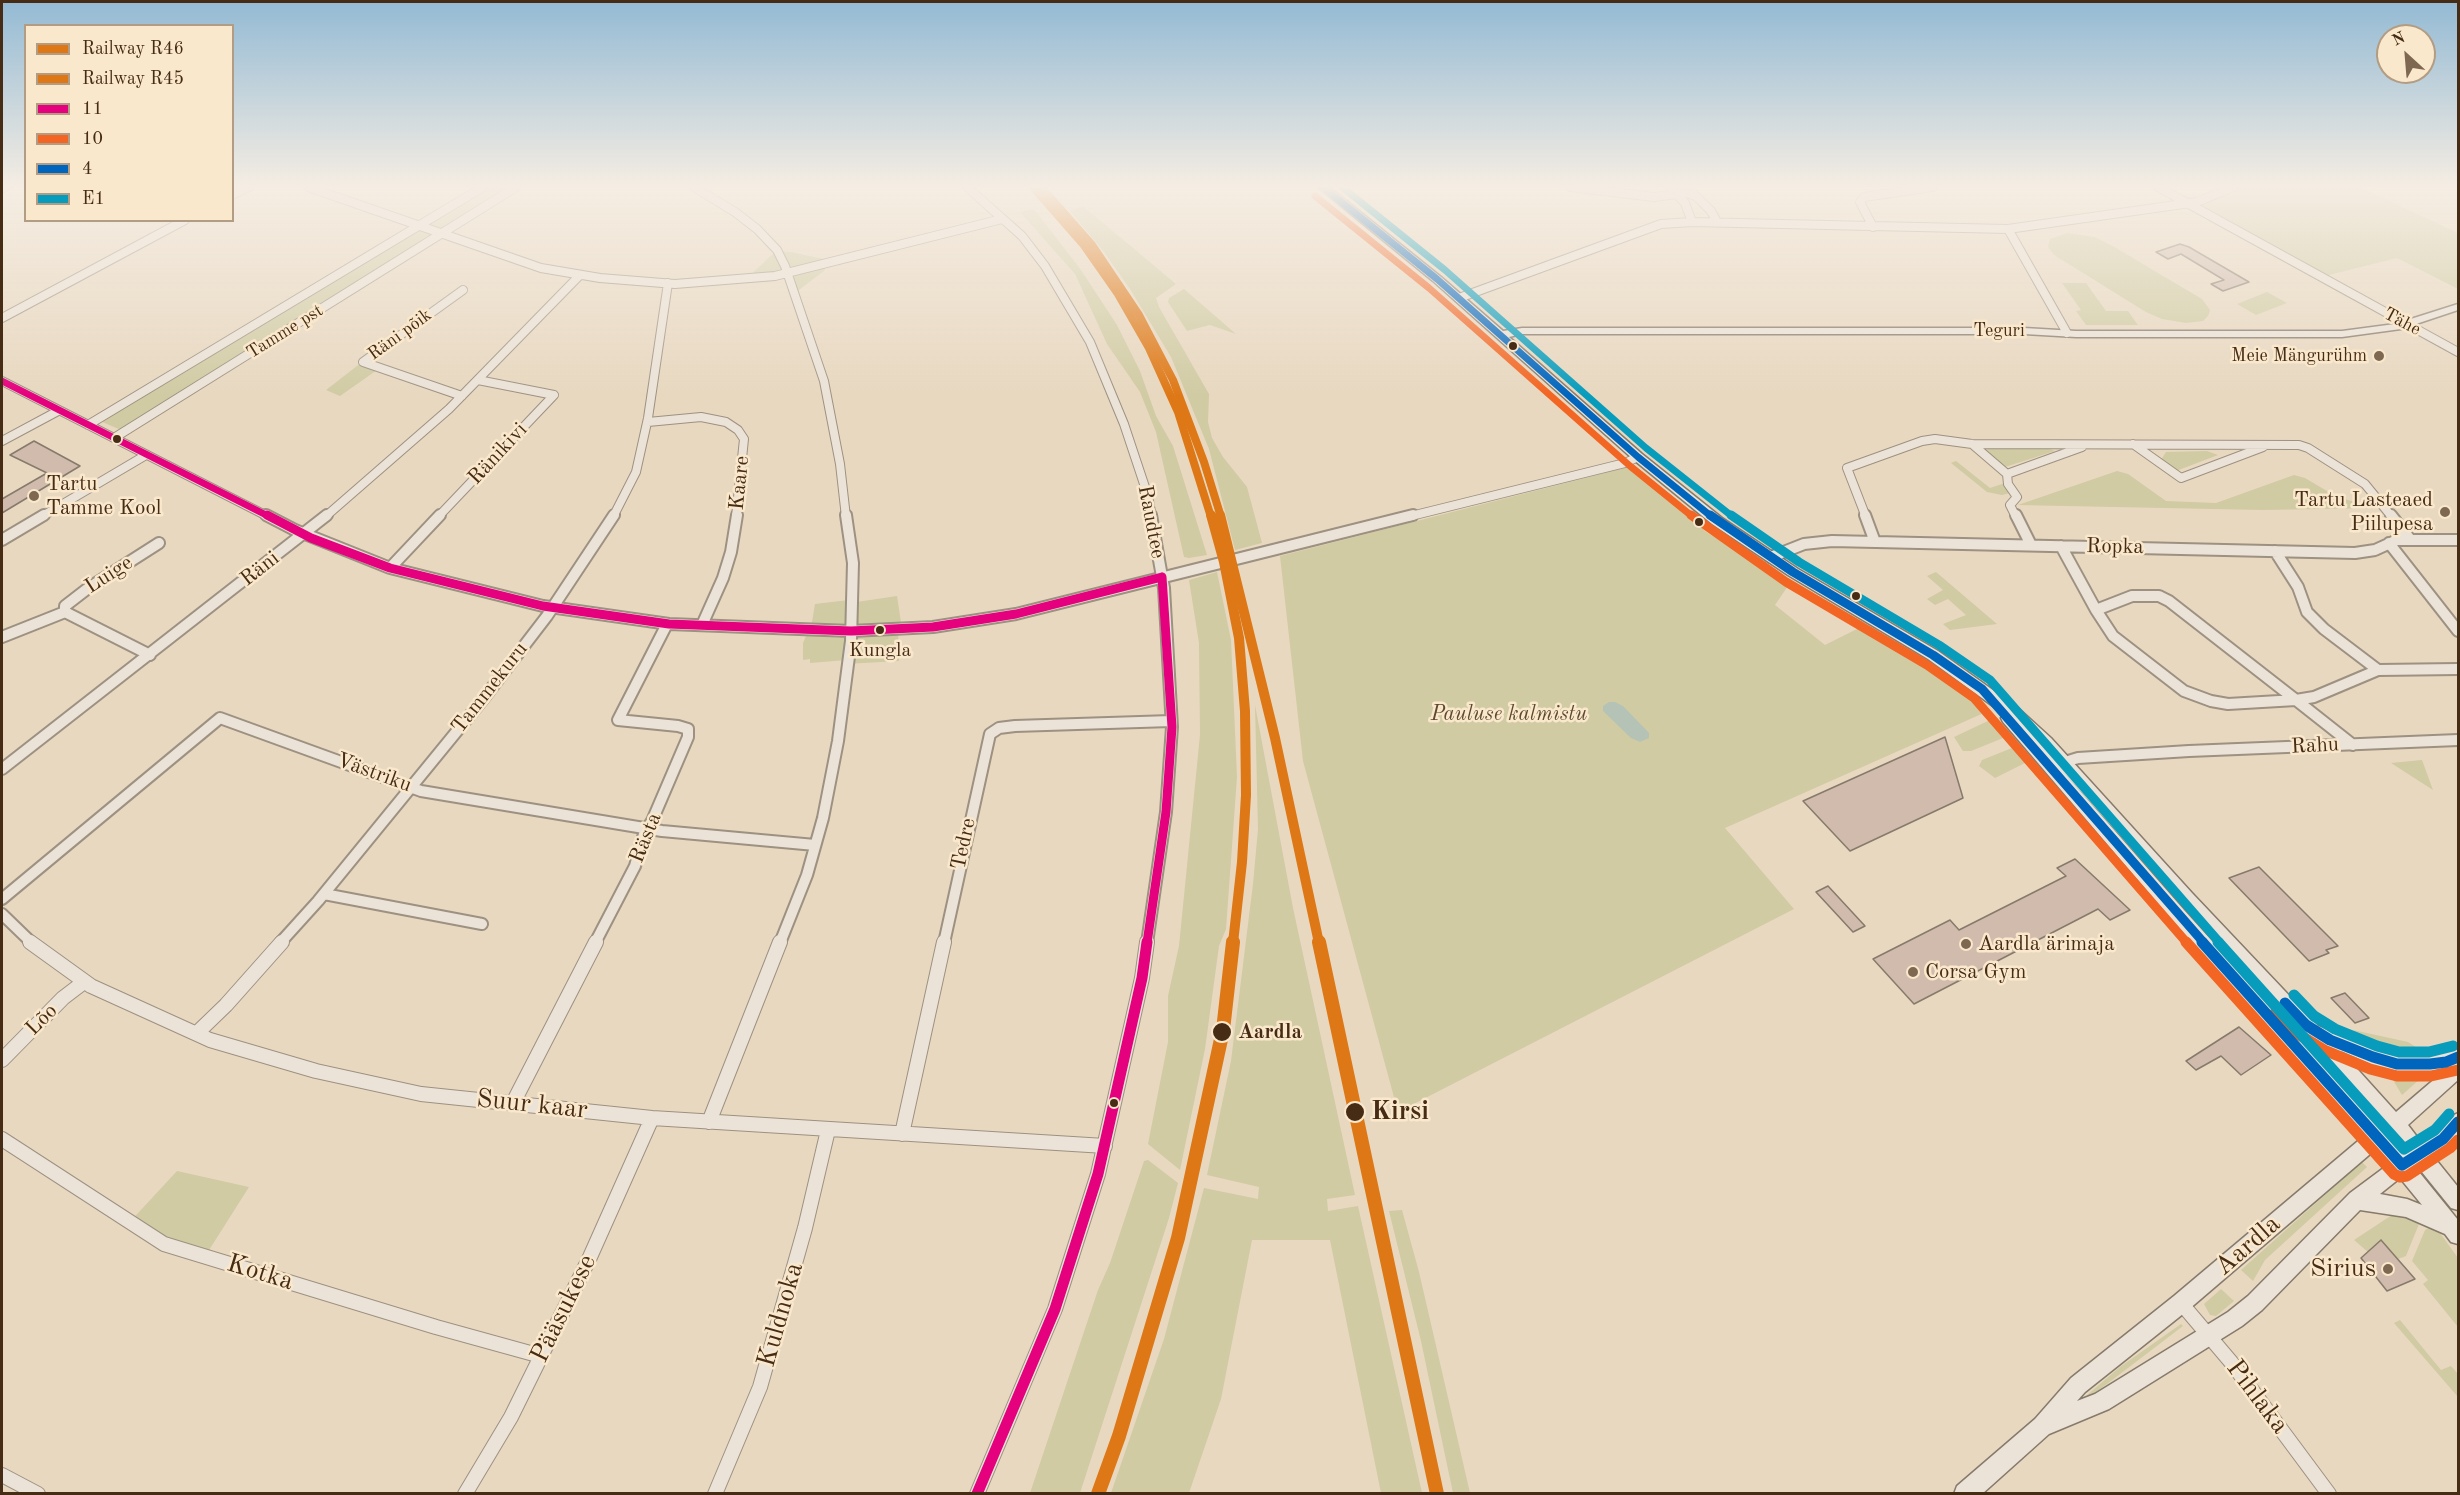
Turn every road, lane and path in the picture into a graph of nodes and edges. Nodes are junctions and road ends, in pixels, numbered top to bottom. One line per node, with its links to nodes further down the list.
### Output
1 (116, 257): 18 (street)
2 (369, 257): 28 (street, Tamme pst)
3 (404, 257): 29 (street, Tamme pst)
4 (505, 257): 13 (street)
5 (780, 257): 12 (street)
6 (852, 257): 12 (street)
7 (1038, 257): 50 (street, Raudtee)
8 (1408, 257): 16 (street)
9 (1572, 257): 16 (street)
10 (2024, 257): 20 (street)
11 (2284, 257): 19 (street, Tähe)
12 (788, 273): 14 (street); 56 (street)
13 (580, 275): 14 (street); 23 (street, Räni)
14 (668, 284): 27 (street, Tammekuru)
15 (463, 290): 25 (street, Räni põik)
16 (1459, 298): 21 (street)
17 (2458, 307): 19 (street, Teguri)
18 (2, 318)
19 (2405, 324): 20 (street, Teguri); 22 (street, Tähe)
20 (2067, 333): 21 (street, Teguri)
21 (1501, 335): 36 (street)
22 (2458, 352)
23 (478, 380): 25 (street, Räni); 49 (street, Ränikivi)
24 (2, 381): 26 (street)
25 (462, 396): 38 (street, Räni)
26 (58, 411): 28 (street); 30 (street)
27 (648, 422): 51 (street, Tammekuru); 55 (street, Kaare)
28 (88, 425): 29 (street)
29 (114, 438): 35 (street)
30 (2, 441)
31 (1972, 444): 32 (street); 37 (street); 42 (street)
32 (2088, 444): 33 (street); 37 (street)
33 (2133, 444): 34 (street); 34 (street)
34 (2270, 445): 39 (street)
35 (147, 455): 38 (street); 40 (street)
36 (1638, 457): 48 (street); 50 (street)
37 (2007, 474): 45 (street)
38 (304, 535): 49 (street); 59 (street, Räni)
39 (2410, 539): 41 (street, Ropka); 44 (street, Ropka)
40 (2, 540)
41 (2458, 540)
42 (1875, 542): 45 (street, Ropka); 48 (street, Ropka)
43 (159, 543): 53 (street, Luige)
44 (2389, 543): 47 (street, Ropka); 57 (street)
45 (2031, 545): 46 (street, Ropka)
46 (2061, 546): 47 (street, Ropka); 52 (street)
47 (2275, 551): 61 (street)
48 (1771, 557): 62 (street)
49 (390, 568): 51 (street)
50 (1162, 577): 56 (street); 64 (street, Raudtee)
51 (553, 607): 54 (street); 69 (street, Tammekuru)
52 (2096, 610): 63 (street); 63 (street)
53 (65, 612): 58 (street, Luige); 59 (street, Luige)
54 (667, 624): 55 (street); 70 (street, Rästa)
55 (702, 625): 56 (street)
56 (851, 631): 71 (street)
57 (2458, 631)
58 (2, 637)
59 (150, 655): 68 (street, Räni)
60 (2458, 669): 61 (street)
61 (2378, 670): 63 (street)
62 (1982, 689): 67 (street); 89 (street)
63 (2296, 700): 66 (street)
64 (1171, 721): 88 (street, Tedre); 91 (street, Raudtee)
65 (2458, 740): 66 (street, Rahu)
66 (2353, 745): 67 (street, Rahu)
67 (2065, 762): 77 (street)
68 (2, 769)
69 (411, 787): 70 (street, Västriku); 72 (street, Tammekuru); 73 (street, Västriku)
70 (648, 827): 71 (street, Västriku); 82 (street, Rästa)
71 (815, 845): 84 (street)
72 (324, 894): 75 (street); 78 (street, Tammekuru)
73 (2, 899)
74 (2, 914): 76 (street, Suur kaar)
75 (482, 924)
76 (84, 982): 78 (street, Suur kaar); 80 (street, Lõo)
77 (2306, 1025): 79 (street); 86 (street)
78 (197, 1033): 82 (street, Suur kaar)
79 (2458, 1057)
80 (2, 1060)
81 (2458, 1069): 86 (street, Aardla)
82 (513, 1103): 83 (street, Suur kaar)
83 (652, 1118): 84 (street, Suur kaar); 99 (street, Pääsukese)
84 (710, 1122): 87 (street, Suur kaar)
85 (2458, 1122): 92 (street, Aardla)
86 (2394, 1123): 89 (street, Aardla); 92 (street)
87 (828, 1130): 88 (street, Suur kaar); 104 (street, Kuldnoka)
88 (902, 1134): 91 (street, Suur kaar)
89 (2376, 1137): 93 (street); 97 (street, Aardla)
90 (2, 1139): 99 (street, Kotka)
91 (1105, 1146): 105 (street, Raudtee)
92 (2420, 1154): 93 (street, Aardla); 95 (street)
93 (2402, 1166): 94 (street, Aardla); 96 (street)
94 (2357, 1200): 96 (street); 98 (street, Aardla)
95 (2458, 1201)
96 (2456, 1232)
97 (2181, 1304): 98 (street, Pihlaka); 100 (street, Aardla)
98 (2210, 1337): 100 (street, Aardla); 107 (street, Pihlaka)
99 (541, 1356): 103 (street, Pääsukese)
100 (2042, 1426): 106 (street, Aardla)
101 (2, 1474): 102 (street)
102 (38, 1494)
103 (465, 1494)
104 (715, 1494)
105 (978, 1494)
106 (1965, 1494)
107 (2329, 1494)

